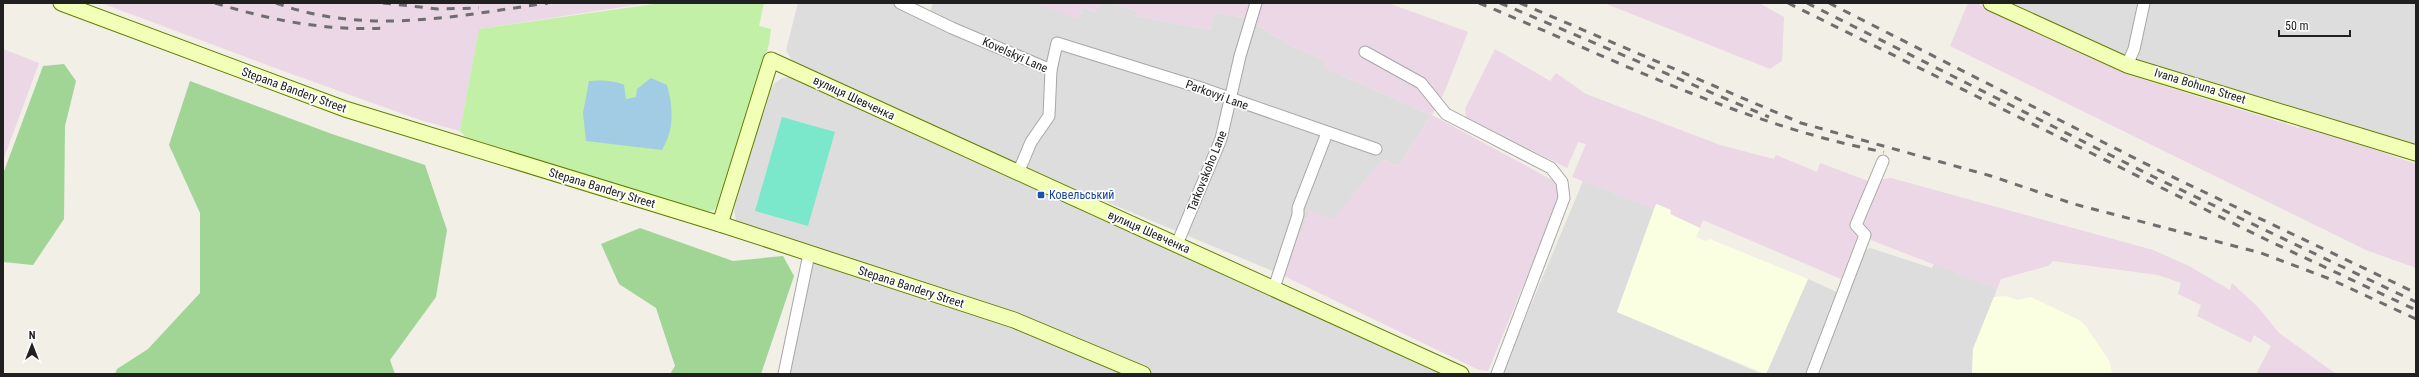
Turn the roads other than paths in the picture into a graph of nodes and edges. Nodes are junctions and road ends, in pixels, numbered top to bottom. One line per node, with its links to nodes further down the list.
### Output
1 (61, 3): 15 (street, Stepana Bandery Street)
2 (900, 3): 8 (street, Kovelskyi Lane)
3 (1256, 3): 9 (street, Tarkovskoho Lane)
4 (1991, 3): 7 (street, Ivana Bohuna Street)
5 (2144, 3): 7 (street)
6 (1365, 52): 22 (street)
7 (2127, 64): 12 (street, Ivana Bohuna Street)
8 (1051, 70): 9 (street, Parkovyi Lane); 14 (street, Kovelskyi Lane)
9 (1231, 101): 10 (street, Parkovyi Lane); 16 (street, Tarkovskoho Lane)
10 (1327, 133): 11 (street, Parkovyi Lane); 18 (street)
11 (1376, 149)
12 (2416, 153)
13 (1884, 161): 23 (street)
14 (1018, 173): 15 (street, вулиця Шевченка); 16 (street, вулиця Шевченка)
15 (720, 224): 17 (street, Stepana Bandery Street)
16 (1177, 244): 18 (street, вулиця Шевченка)
17 (809, 254): 19 (street); 20 (street, Stepana Bandery Street)
18 (1274, 288): 21 (street, вулиця Шевченка)
19 (784, 374)
20 (1143, 374)
21 (1461, 374)
22 (1497, 374)
23 (1812, 374)

